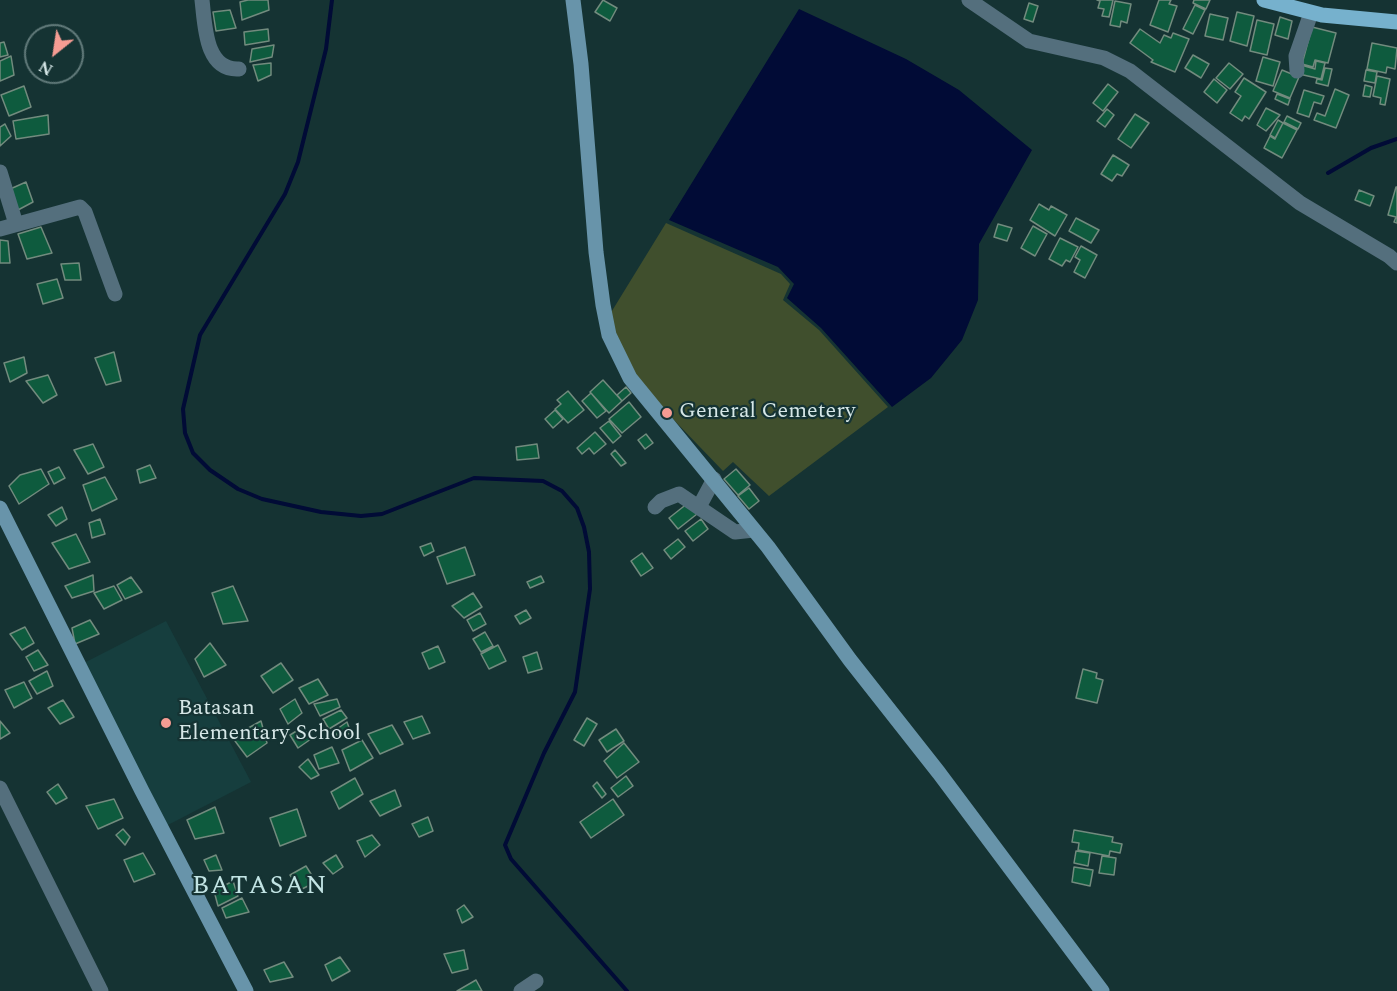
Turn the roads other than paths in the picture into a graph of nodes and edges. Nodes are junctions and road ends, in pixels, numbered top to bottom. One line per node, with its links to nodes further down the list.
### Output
1 (202, 0): 7 (street)
2 (573, 0): 14 (street)
3 (969, 0): 12 (street)
4 (1264, 0): 5 (main road)
5 (1311, 13): 6 (main road); 8 (street)
6 (1397, 22)
7 (239, 69)
8 (1298, 71)
9 (0, 172): 10 (street)
10 (16, 224): 11 (street); 13 (street)
11 (0, 229)
12 (1397, 263)
13 (115, 294)
14 (714, 479): 16 (street); 18 (street)
15 (655, 507): 16 (street)
16 (699, 507): 18 (street)
17 (0, 508): 22 (street)
18 (754, 530): 24 (street)
19 (0, 788): 21 (street)
20 (536, 981): 23 (street)
21 (101, 991)
22 (246, 991)
23 (521, 991)
24 (1102, 991)

